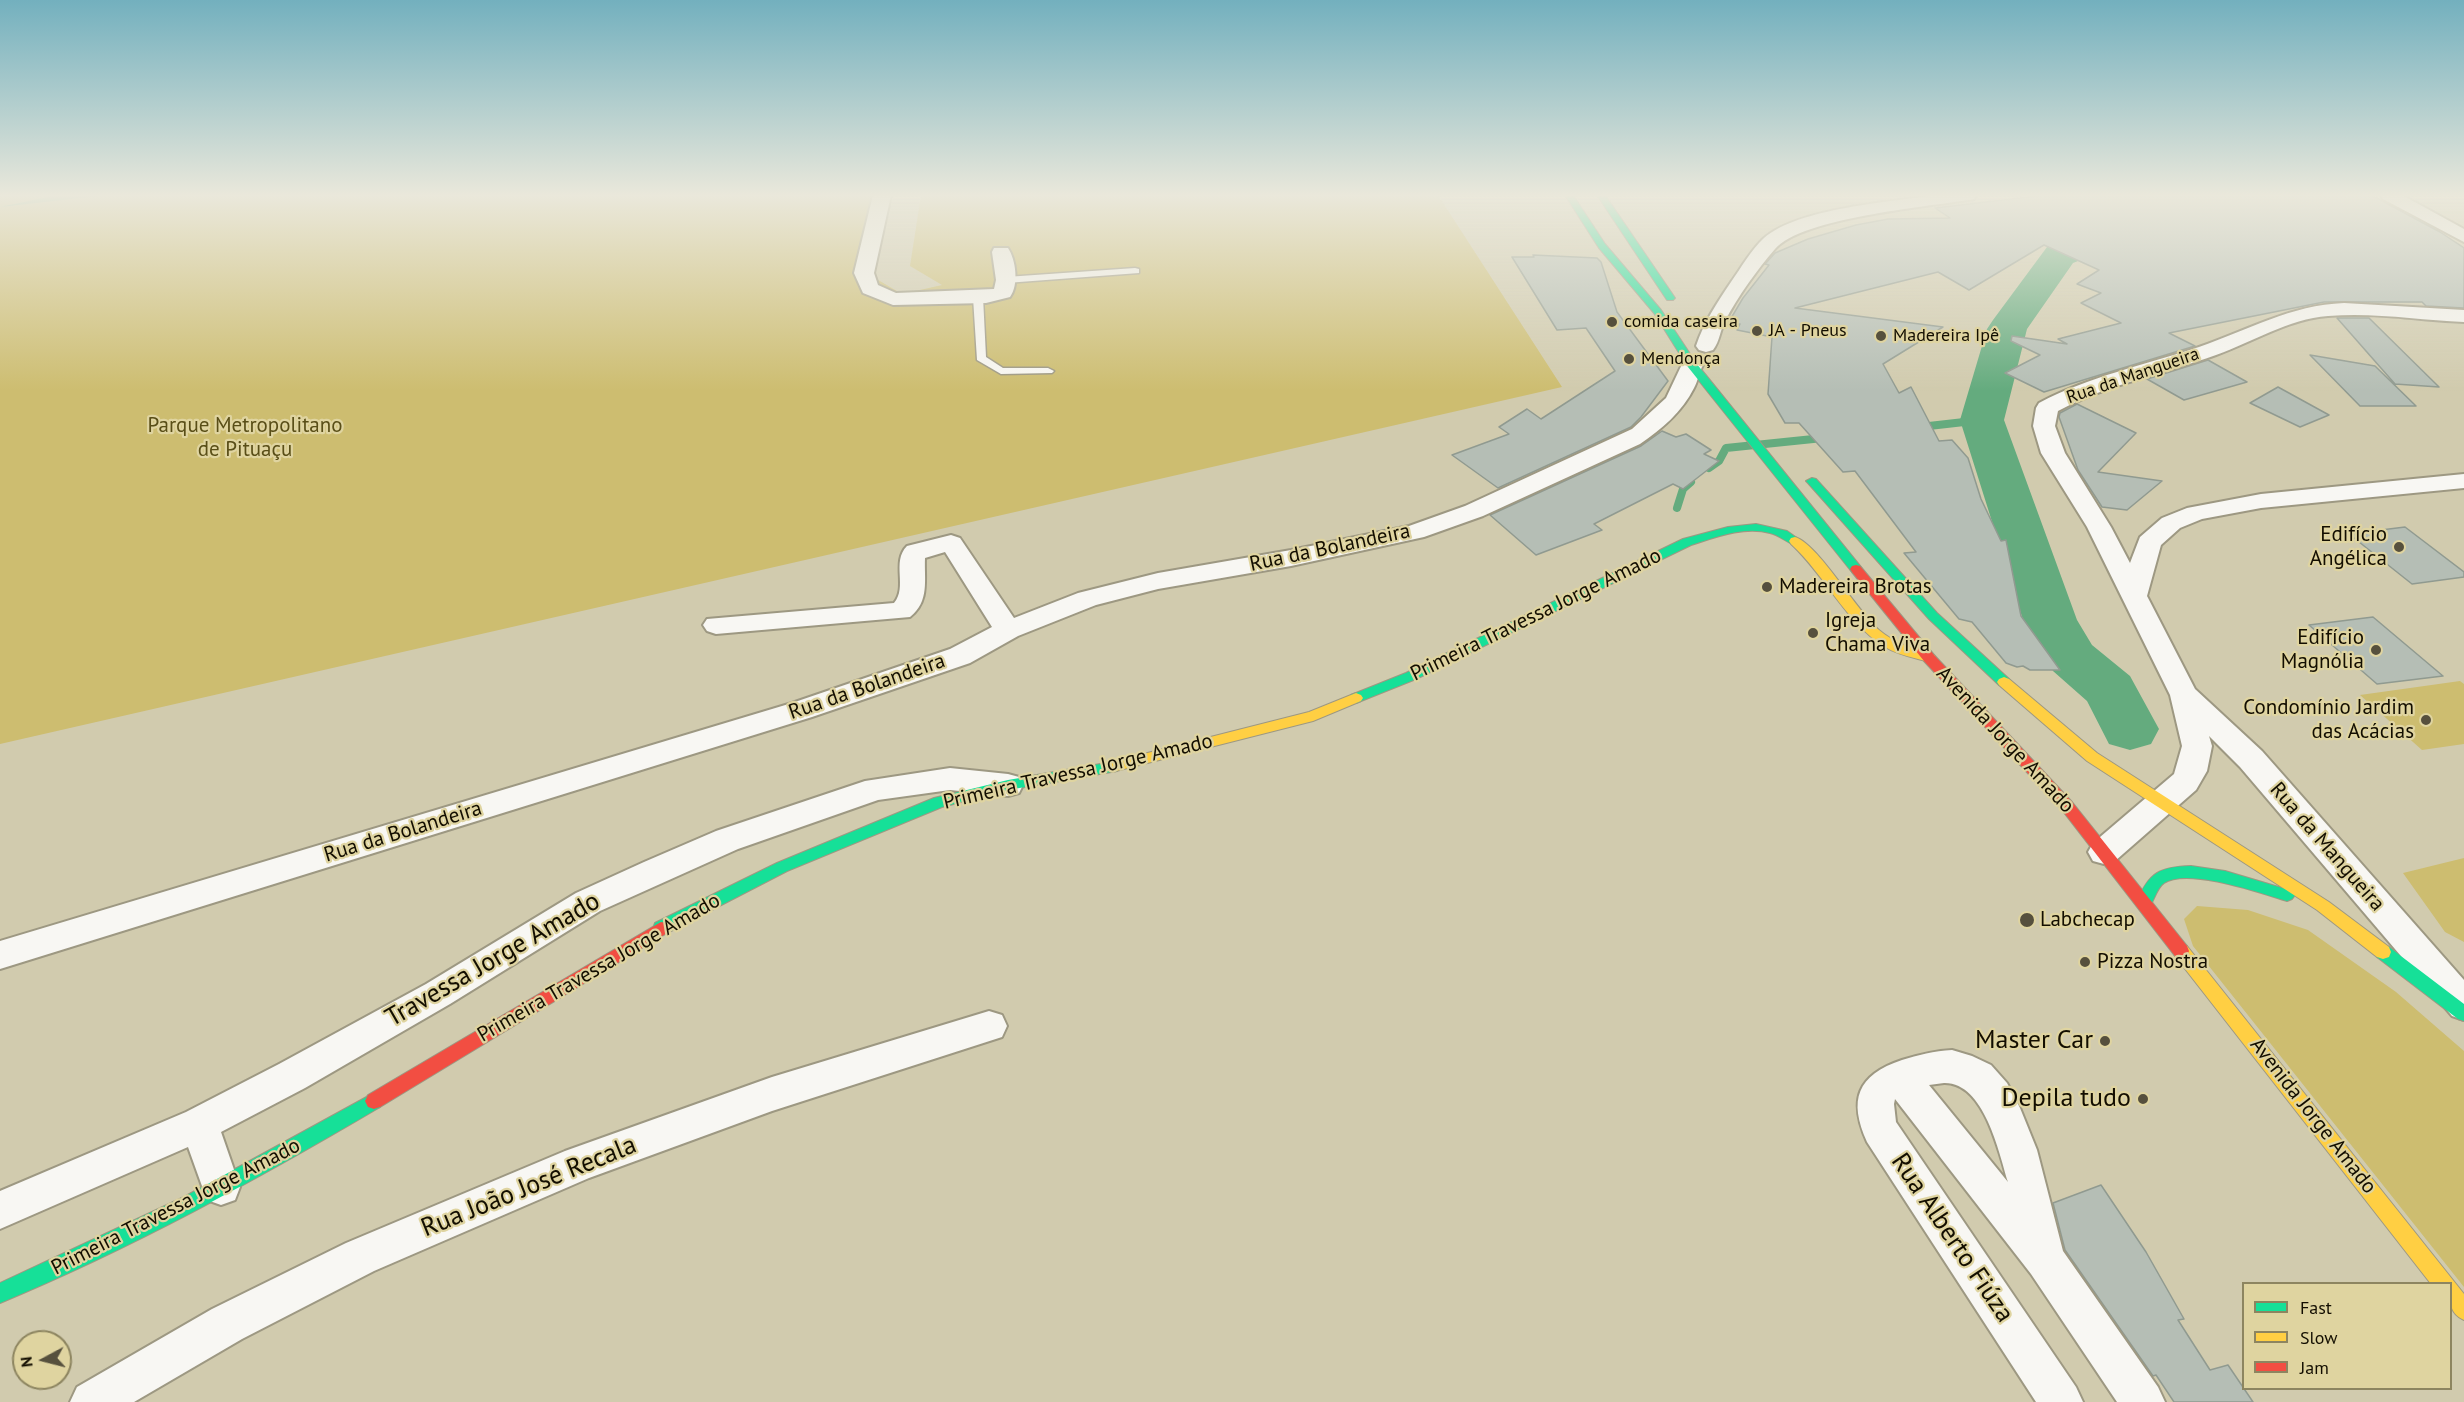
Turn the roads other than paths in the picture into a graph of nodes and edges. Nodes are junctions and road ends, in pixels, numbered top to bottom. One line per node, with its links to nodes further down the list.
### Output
1 (867, 260): 8 (street)
2 (1003, 260): 7 (street)
3 (1614, 260): 9 (main road, Avenida Jorge Amado)
4 (1645, 260): 9 (main road)
5 (1756, 260): 12 (street, Rua da Bolandeira)
6 (1135, 271): 7 (lane)
7 (1006, 280): 8 (street)
8 (978, 297): 13 (lane)
9 (1658, 312): 12 (main road, Avenida Jorge Amado)
10 (2464, 316): 16 (street, Rua da Mangueira)
11 (1693, 328): 12 (main road, Avenida Jorge Amado)
12 (1705, 356): 18 (street, Rua da Bolandeira); 19 (main road, Avenida Jorge Amado)
13 (1048, 371)
14 (1804, 472): 22 (main road, Avenida Jorge Amado)
15 (2464, 481): 16 (street)
16 (2134, 595): 20 (street, Rua da Mangueira)
17 (716, 625): 18 (street)
18 (1008, 630): 26 (street, Rua da Bolandeira)
19 (1929, 658): 21 (main road, Primeira Travessa Jorge Amado); 23 (main road, Avenida Jorge Amado)
20 (2184, 695): 22 (street, Rua da Mangueira); 27 (street, Rua da Mangueira)
21 (1008, 785): 31 (street, Travessa Jorge Amado); 32 (main road, Primeira Travessa Jorge Amado)
22 (2162, 801): 23 (street, Rua da Mangueira); 25 (main road, Avenida Jorge Amado)
23 (2104, 852): 24 (main road, Avenida Jorge Amado)
24 (2145, 902): 25 (main road); 35 (main road, Avenida Jorge Amado)
25 (2323, 906): 28 (main road, Avenida Jorge Amado)
26 (0, 955)
27 (2464, 1005)
28 (2464, 1014)
29 (989, 1026): 39 (street, Rua João José Recala)
30 (1900, 1077): 34 (street, Rua Alberto Fiúza); 34 (street, Rua Alberto Fiúza); 40 (street, Rua Alberto Fiúza)
31 (199, 1124): 32 (street); 33 (street, Travessa Jorge Amado)
32 (221, 1187): 36 (main road, Primeira Travessa Jorge Amado)
33 (0, 1210)
34 (2045, 1260): 41 (street, Rua Alberto Fiúza)
35 (2442, 1282)
36 (0, 1293)
37 (2452, 1293): 38 (main road)
38 (2464, 1310)
39 (92, 1402)
40 (2061, 1402)
41 (2143, 1402)

